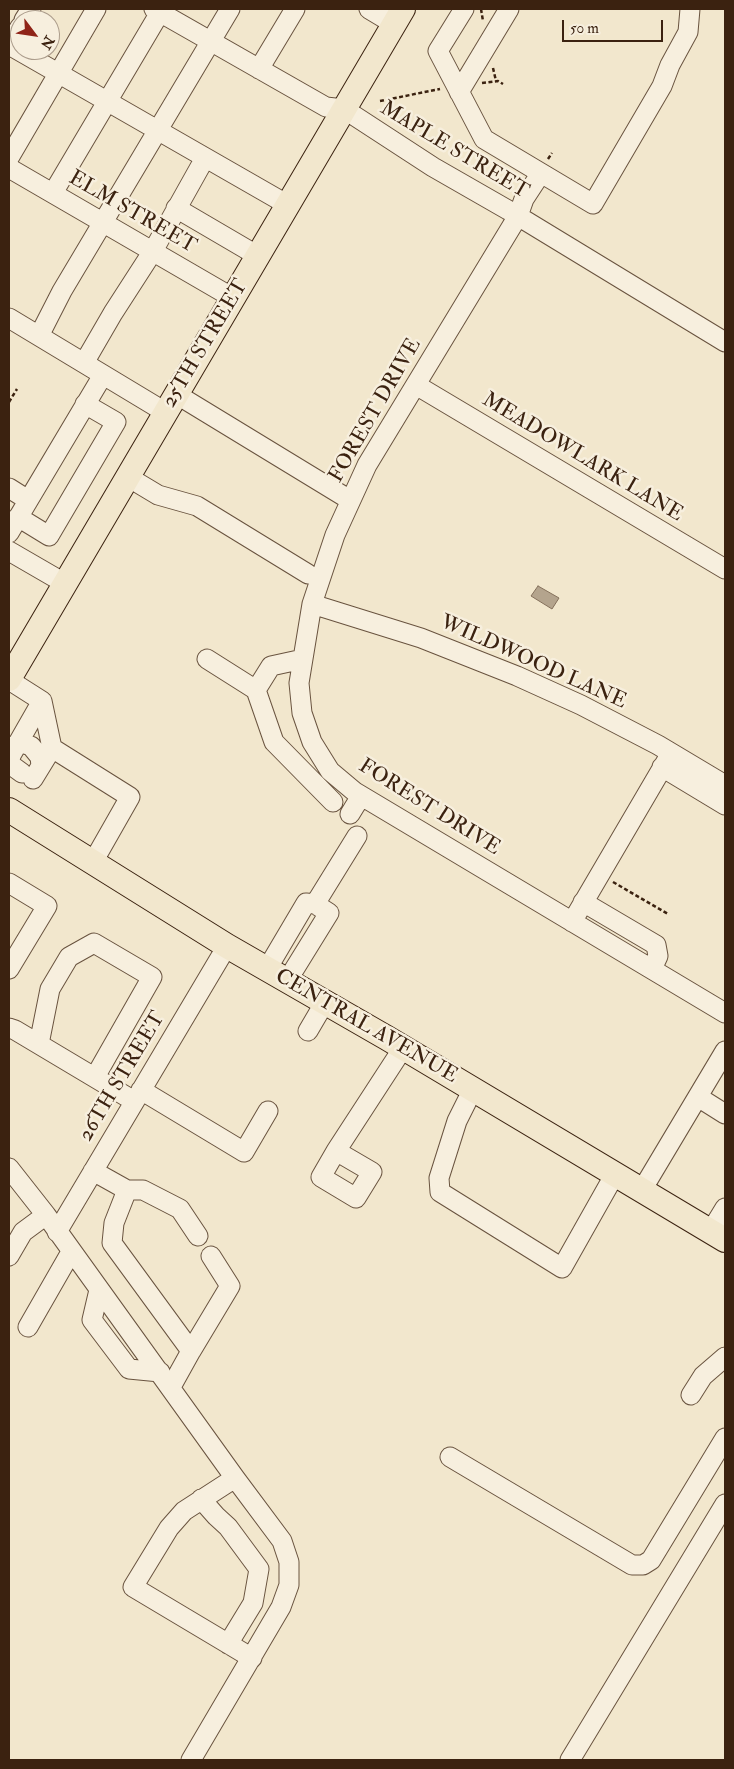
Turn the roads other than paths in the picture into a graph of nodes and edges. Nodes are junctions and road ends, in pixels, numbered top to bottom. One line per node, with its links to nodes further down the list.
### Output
1 (96, 9): 13 (street)
2 (230, 9): 10 (street)
3 (295, 9): 12 (street)
4 (369, 9): 9 (street)
5 (464, 9): 14 (street)
6 (509, 9): 14 (street)
7 (690, 9): 21 (street)
8 (159, 10): 10 (street, MAPLE STREET); 15 (street)
9 (399, 16): 16 (main road, 25TH STREET)
10 (211, 41): 12 (street, MAPLE STREET); 17 (street)
11 (9, 45): 13 (street)
12 (259, 69): 16 (street, MAPLE STREET)
13 (59, 73): 15 (street); 18 (street)
14 (459, 92): 21 (street)
15 (107, 101): 17 (street); 22 (street)
16 (344, 110): 23 (main road, 25TH STREET); 25 (street, MAPLE STREET)
17 (158, 130): 19 (street); 26 (street)
18 (9, 158)
19 (205, 158): 23 (street); 24 (street)
20 (9, 168): 22 (street, ELM STREET)
21 (541, 173): 25 (street, FOREST DRIVE)
22 (52, 193): 26 (street, ELM STREET)
23 (288, 206): 28 (main road, 25TH STREET)
24 (176, 208): 27 (street); 28 (street)
25 (518, 216): 32 (street, MAPLE STREET); 35 (street, FOREST DRIVE)
26 (103, 222): 27 (street, ELM STREET); 31 (street)
27 (153, 251): 29 (street, ELM STREET); 33 (street)
28 (258, 256): 29 (main road, 25TH STREET)
29 (233, 298): 36 (main road, 25TH STREET)
30 (9, 319): 31 (street)
31 (39, 336): 33 (street)
32 (725, 342)
33 (84, 364): 34 (street)
34 (103, 375): 36 (street); 37 (street)
35 (416, 385): 41 (street, FOREST DRIVE); 44 (street, MEADOWLARK LANE)
36 (171, 403): 38 (main road, 25TH STREET); 41 (street)
37 (86, 404): 40 (street); 42 (street)
38 (128, 477): 45 (street); 46 (main road, 25TH STREET)
39 (9, 488): 40 (street)
40 (28, 500): 42 (street)
41 (350, 500): 47 (street, FOREST DRIVE)
42 (13, 525)
43 (9, 550): 46 (street)
44 (725, 569)
45 (308, 574)
46 (66, 584): 50 (main road, 25TH STREET)
47 (312, 604): 48 (street, FOREST DRIVE); 54 (street, WILDWOOD LANE)
48 (303, 659): 51 (street); 56 (street, FOREST DRIVE)
49 (206, 660): 51 (street)
50 (9, 680): 52 (street)
51 (256, 690): 57 (street)
52 (42, 701): 53 (street); 53 (street)
53 (52, 748): 62 (street)
54 (666, 760): 55 (street, WILDWOOD LANE); 58 (street); 64 (street)
55 (725, 785)
56 (361, 796): 60 (street); 66 (street, FOREST DRIVE)
57 (333, 802)
58 (725, 805)
59 (9, 810): 62 (main road, CENTRAL AVENUE)
60 (350, 814)
61 (357, 836): 65 (street)
62 (93, 862): 67 (main road, CENTRAL AVENUE)
63 (9, 883): 68 (street)
64 (583, 902): 66 (street); 70 (street)
65 (315, 904): 69 (street); 71 (street)
66 (572, 922): 70 (street, FOREST DRIVE)
67 (227, 946): 69 (main road, CENTRAL AVENUE); 81 (street, 26TH STREET)
68 (9, 969)
69 (267, 969): 71 (main road, CENTRAL AVENUE)
70 (652, 969): 73 (street, FOREST DRIVE)
71 (287, 980): 72 (main road, CENTRAL AVENUE)
72 (325, 1002): 75 (street); 77 (main road, CENTRAL AVENUE)
73 (725, 1013)
74 (9, 1028): 76 (street)
75 (308, 1031)
76 (39, 1044): 79 (street); 79 (street)
77 (403, 1048): 80 (main road, CENTRAL AVENUE); 85 (street)
78 (725, 1051): 82 (street)
79 (95, 1078): 81 (street)
80 (473, 1089): 88 (main road, CENTRAL AVENUE); 88 (street)
81 (137, 1096): 83 (street); 87 (street, 26TH STREET)
82 (698, 1097): 84 (street); 90 (street)
83 (268, 1111)
84 (725, 1114)
85 (336, 1151)
86 (9, 1168): 92 (street)
87 (93, 1171): 89 (street); 93 (street, 26TH STREET)
88 (615, 1174): 90 (main road, CENTRAL AVENUE)
89 (127, 1190): 94 (street); 100 (street)
90 (642, 1190): 95 (main road, CENTRAL AVENUE)
91 (725, 1208): 95 (street)
92 (46, 1214): 93 (street); 97 (street)
93 (57, 1232): 96 (street)
94 (198, 1236)
95 (718, 1236)
96 (71, 1252): 99 (street); 102 (street)
97 (9, 1256)
98 (211, 1256): 100 (street)
99 (28, 1327)
100 (191, 1351): 102 (street)
101 (725, 1357): 103 (street)
102 (166, 1380): 106 (street)
103 (691, 1395)
104 (725, 1438): 105 (street)
105 (450, 1457)
106 (235, 1478): 107 (street); 110 (street)
107 (201, 1499): 109 (street); 109 (street)
108 (725, 1504): 112 (street)
109 (228, 1644): 110 (street)
110 (252, 1658): 111 (street)
111 (191, 1760)
112 (570, 1760)

